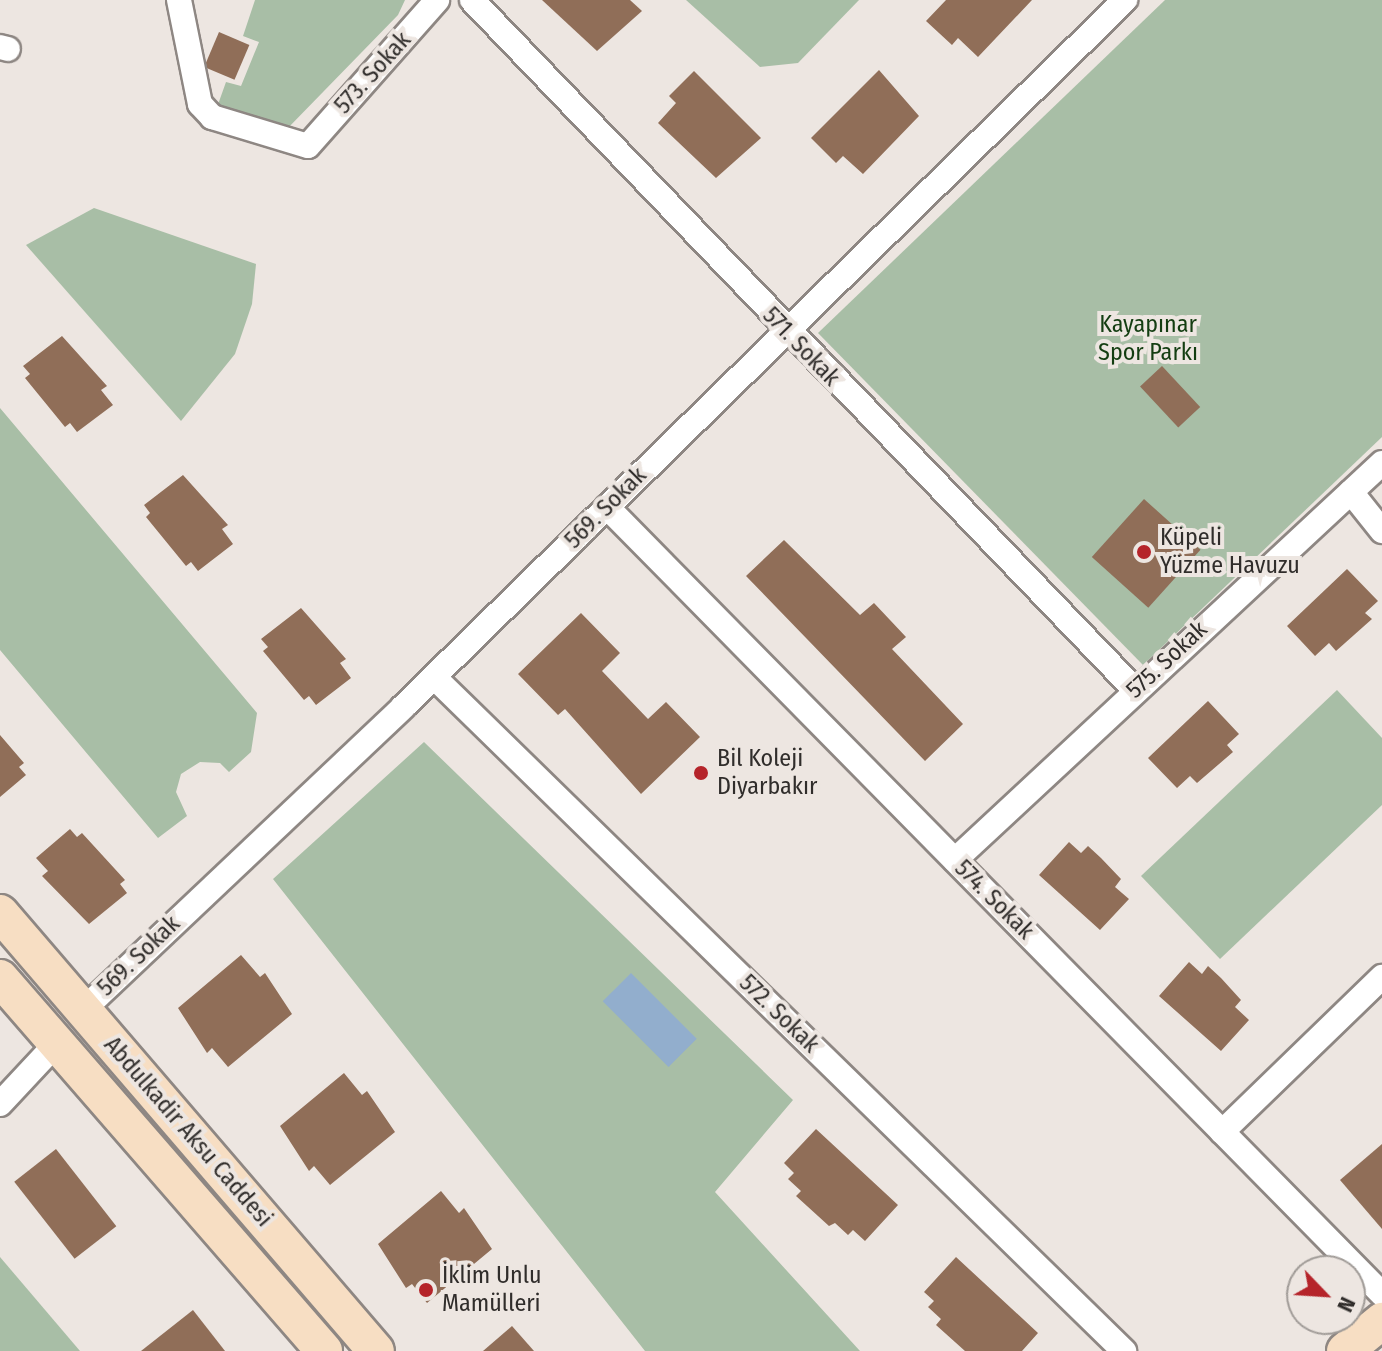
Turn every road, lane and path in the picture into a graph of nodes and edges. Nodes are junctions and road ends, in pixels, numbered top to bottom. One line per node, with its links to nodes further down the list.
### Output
1 (179, 0): 2 (street, 573. Sokak)
2 (437, 0)
3 (472, 0): 5 (street, 571. Sokak)
4 (1125, 0): 5 (street, 569. Sokak)
5 (786, 331): 8 (street, 569. Sokak); 11 (street, 571. Sokak)
6 (1382, 463): 7 (street, 575. Sokak)
7 (1351, 492): 9 (street); 11 (street, 575. Sokak)
8 (607, 507): 10 (street, 569. Sokak); 12 (street, 574. Sokak)
9 (1382, 531)
10 (434, 677): 16 (street, 569. Sokak); 24 (street, 572. Sokak)
11 (1135, 690): 12 (street, 575. Sokak)
12 (955, 860): 19 (street, 574. Sokak)
13 (0, 913): 16 (main road, Abdulkadir Aksu Caddesi)
14 (1382, 977): 19 (street)
15 (0, 978): 17 (main road, Abdulkadir Aksu Caddesi)
16 (83, 1010): 23 (main road, Abdulkadir Aksu Caddesi)
17 (55, 1045): 18 (street); 22 (main road, Abdulkadir Aksu Caddesi)
18 (0, 1104)
19 (1222, 1132): 20 (street, 574. Sokak)
20 (1382, 1294)
21 (1382, 1321): 25 (main road)
22 (324, 1351)
23 (376, 1351)
24 (1124, 1351)
25 (1345, 1351)

